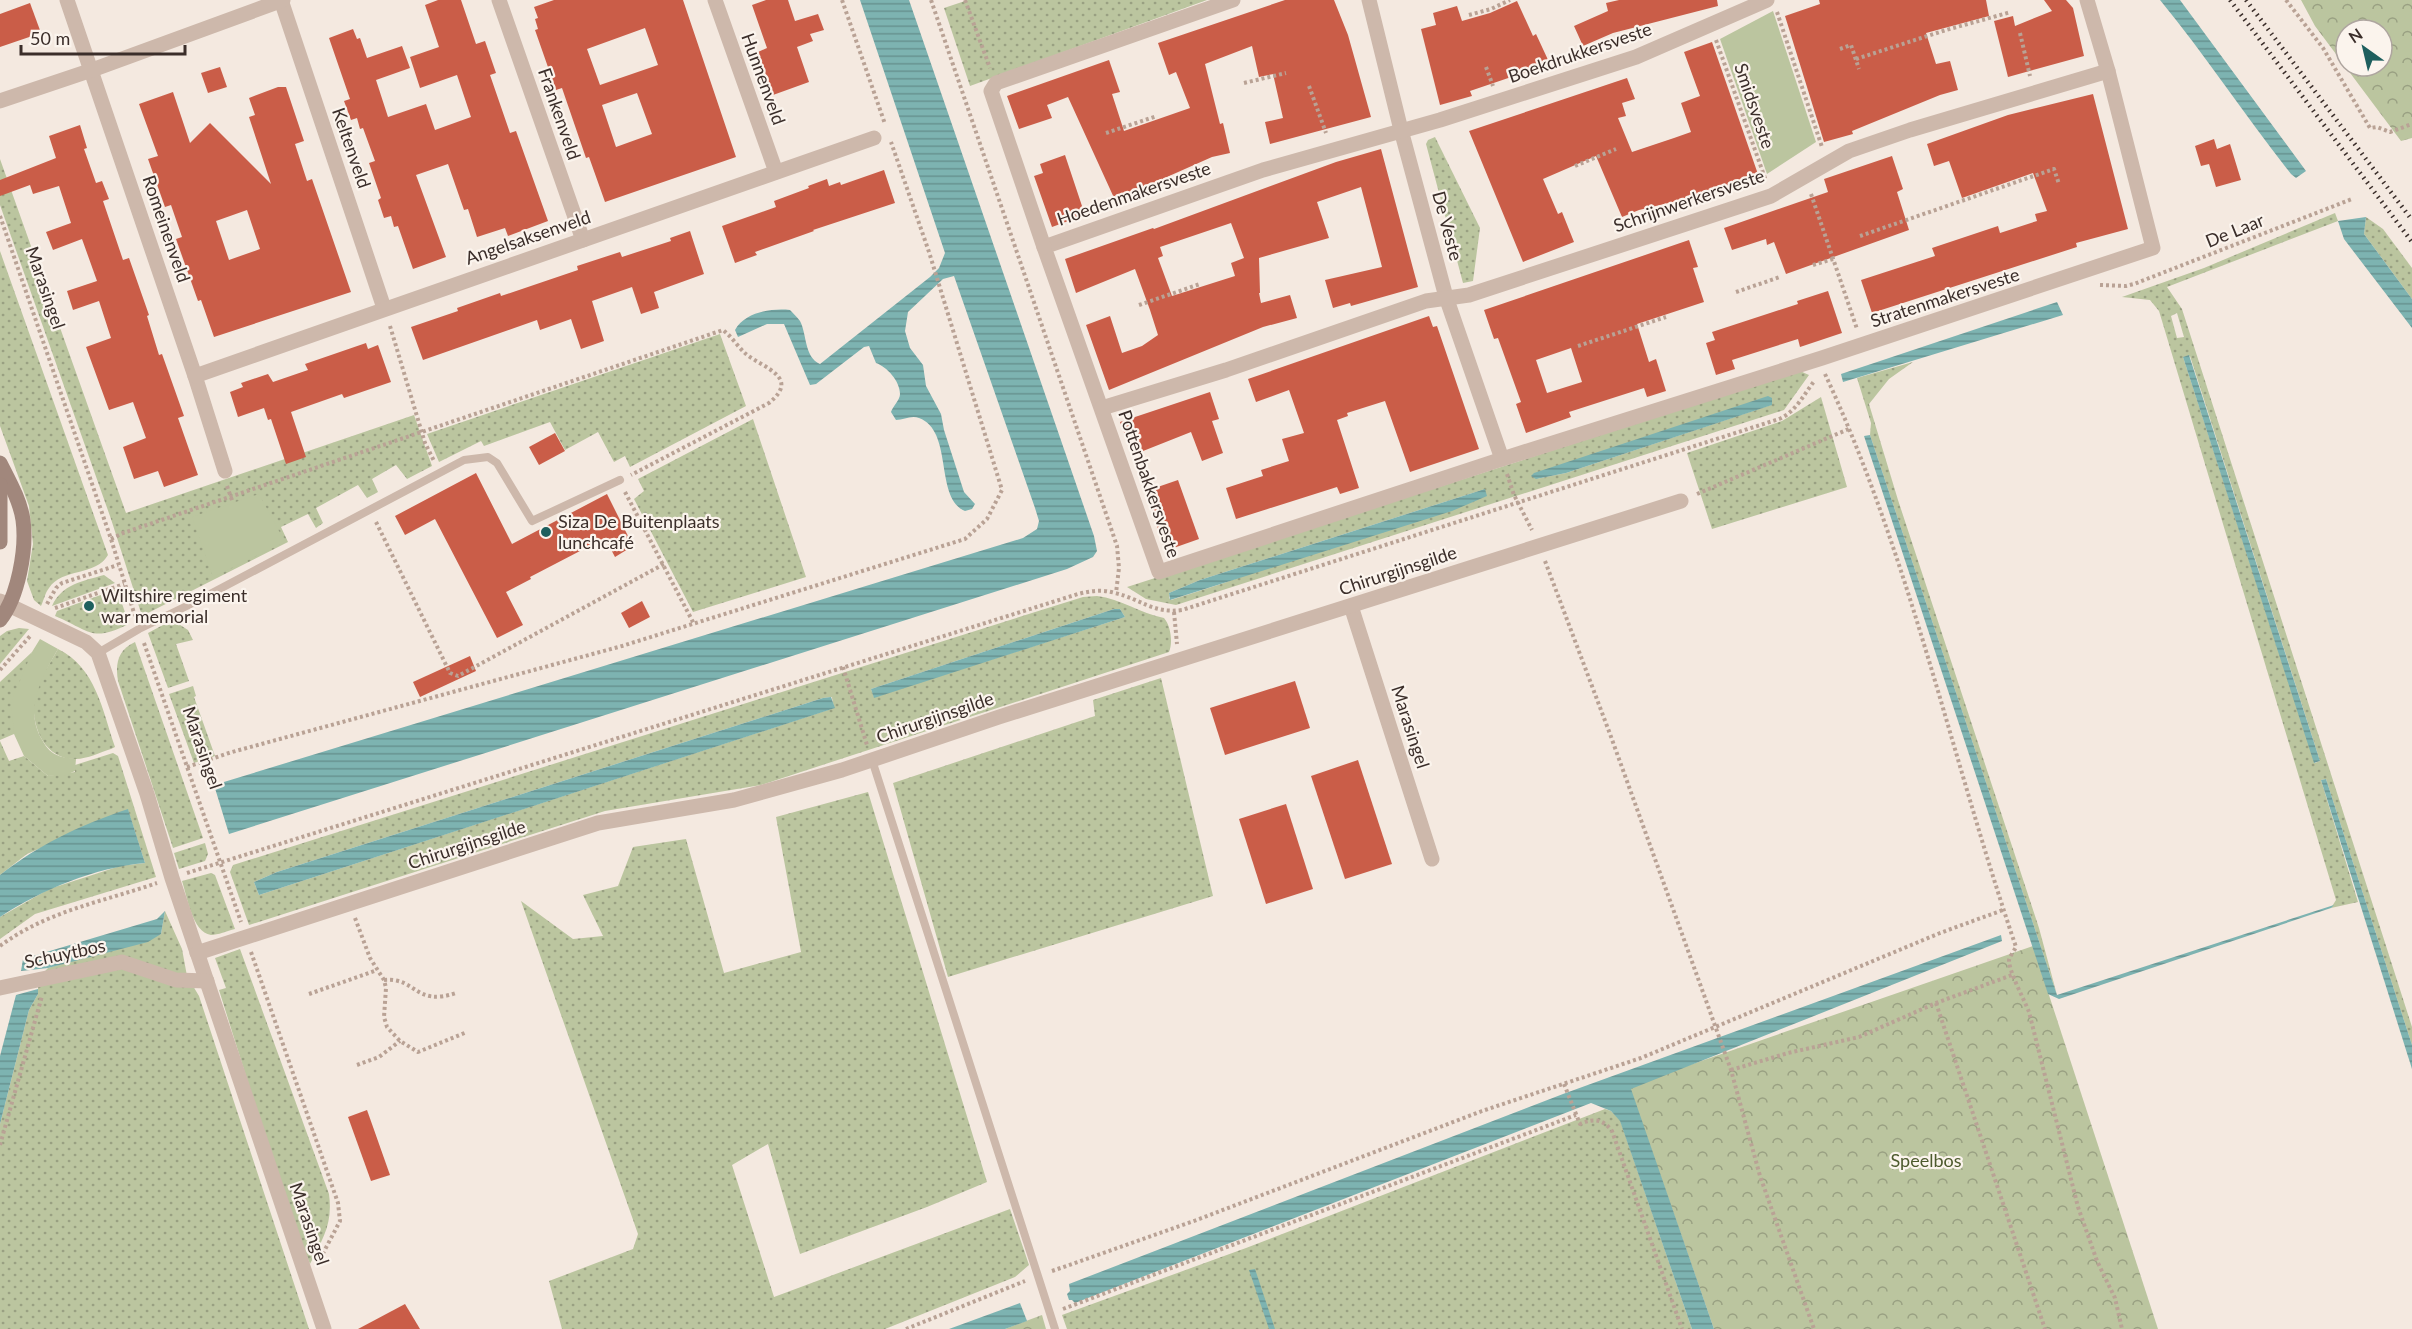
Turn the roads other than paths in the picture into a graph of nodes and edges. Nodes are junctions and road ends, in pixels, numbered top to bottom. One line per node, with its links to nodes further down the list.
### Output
1 (67, 0): 9 (street, Romeinenveld)
2 (282, 0): 9 (street); 18 (street, Keltenveld)
3 (499, 0): 15 (street, Frankenveld)
4 (715, 0): 14 (street, Hunnenveld)
5 (1233, 0): 16 (street)
6 (1369, 0): 12 (street, De Veste)
7 (2087, 0): 10 (street, Stratenmakersveste)
8 (1772, 5): 12 (street, Boekdrukkersveste)
9 (92, 70): 11 (street); 19 (street, Romeinenveld)
10 (2108, 71): 17 (street, Schrijnwerkersveste); 21 (street, Stratenmakersveste)
11 (0, 101)
12 (1401, 130): 16 (street, Hoedenmakersveste); 17 (street, De Veste)
13 (874, 138): 14 (street, Angelsaksenveld)
14 (776, 172): 15 (street, Angelsaksenveld)
15 (583, 240): 18 (street, Angelsaksenveld)
16 (1044, 246): 20 (street, Hoedenmakersveste)
17 (1446, 297): 20 (street, Pottenbakkersveste); 21 (street, De Veste)
18 (384, 308): 19 (street, Angelsaksenveld)
19 (195, 376): 23 (street, Romeinenveld)
20 (1102, 408): 21 (street, Pottenbakkersveste)
21 (1502, 459)
22 (0, 463): 28 (street)
23 (225, 471)
24 (620, 480): 31 (lane)
25 (0, 485): 27 (street)
26 (1680, 501): 29 (street, Chirurgijnsgilde)
27 (0, 542)
28 (4, 603): 30 (street); 31 (street)
29 (1351, 606): 32 (street, Chirurgijnsgilde); 33 (street, Marasingel)
30 (0, 620)
31 (98, 653): 34 (street, Marasingel)
32 (872, 760): 34 (street, Chirurgijnsgilde); 38 (lane)
33 (1432, 859)
34 (197, 953): 35 (street, Marasingel)
35 (207, 981): 36 (street, Schuytbos); 37 (street, Marasingel)
36 (0, 988)
37 (324, 1329)
38 (1055, 1329)

